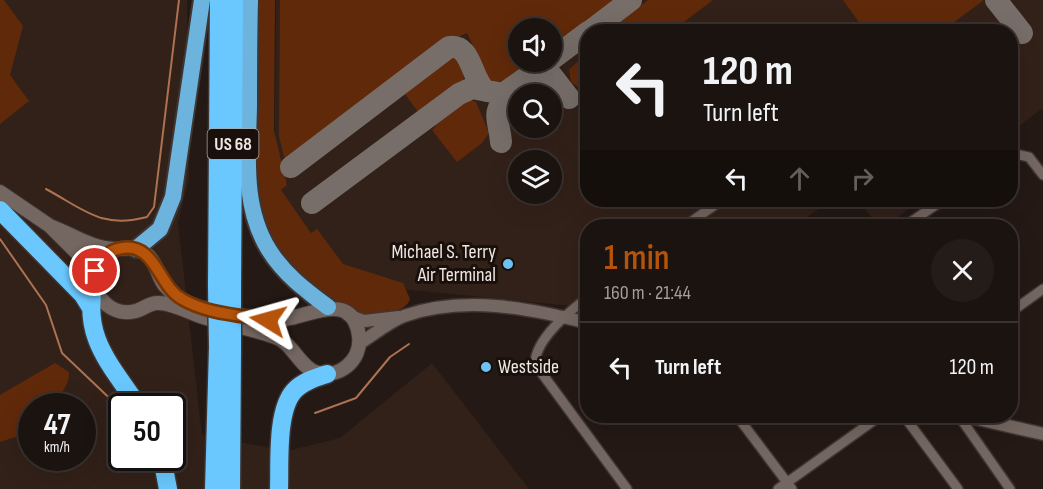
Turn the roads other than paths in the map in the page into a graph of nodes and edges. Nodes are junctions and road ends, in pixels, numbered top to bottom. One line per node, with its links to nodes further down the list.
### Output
1 (202, 0): 15 (highway)
2 (219, 0): 17 (highway, US 68)
3 (234, 0): 17 (highway, US 68)
4 (250, 0): 20 (highway)
5 (1018, 154): 6 (street)
6 (1043, 176)
7 (0, 192): 13 (main road)
8 (712, 207): 11 (street)
9 (932, 207): 12 (street)
10 (0, 210): 22 (highway)
11 (695, 219)
12 (916, 219)
13 (50, 226): 14 (main road); 16 (main road)
14 (116, 249): 15 (main road); 16 (main road)
15 (136, 249): 20 (main road)
16 (95, 277): 22 (highway); 29 (main road)
17 (225, 287): 28 (highway, US 68, bridge)
18 (1043, 289): 21 (street)
19 (580, 303): 25 (street)
20 (328, 307): 23 (main road)
21 (1018, 307)
22 (91, 308): 30 (highway)
23 (347, 315): 24 (street); 27 (main road)
24 (403, 316): 25 (street); 27 (street)
25 (562, 316): 26 (street); 45 (street)
26 (580, 321)
27 (360, 343): 29 (main road)
28 (225, 348): 37 (highway, US 68); 43 (highway, US 68)
29 (327, 374): 44 (highway)
30 (130, 393)
31 (742, 423): 39 (street)
32 (871, 423): 39 (street)
33 (909, 423): 47 (street)
34 (964, 423): 48 (street)
35 (995, 423): 36 (street)
36 (1043, 434)
37 (217, 461): 41 (highway, US 68); 42 (highway)
38 (165, 471): 40 (highway)
39 (790, 486): 46 (street)
40 (168, 489)
41 (214, 489)
42 (219, 489)
43 (231, 489)
44 (279, 489)
45 (627, 489)
46 (778, 489)
47 (958, 489)
48 (1010, 489)

